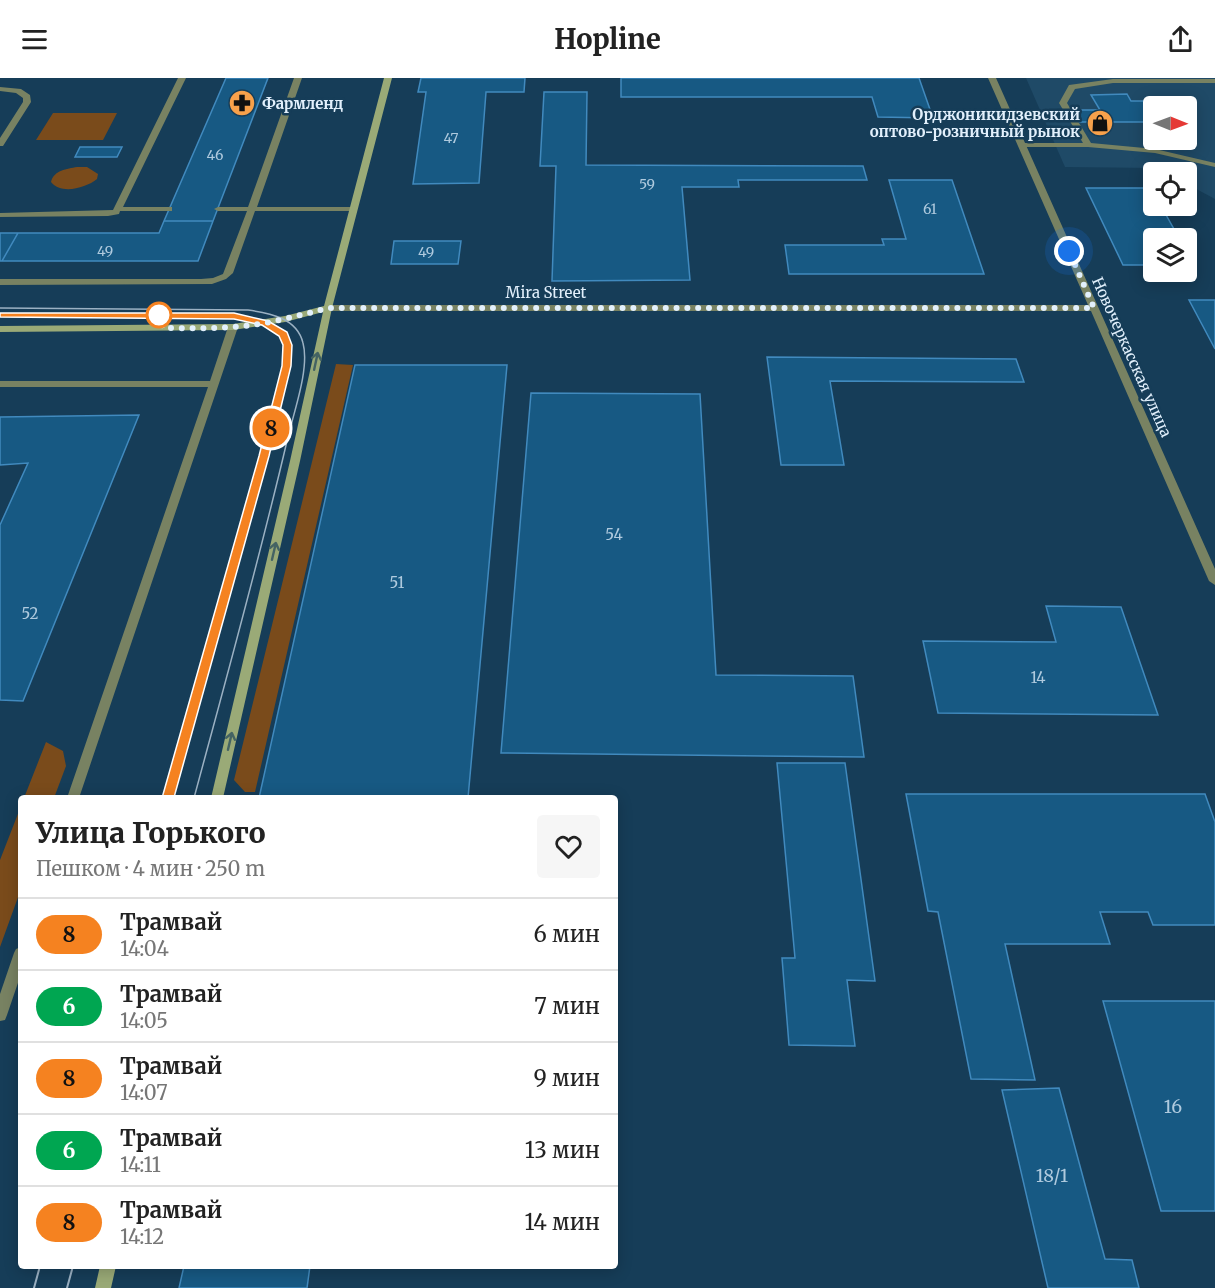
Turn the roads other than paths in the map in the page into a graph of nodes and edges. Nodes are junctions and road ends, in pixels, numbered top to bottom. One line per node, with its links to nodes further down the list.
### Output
1 (182, 78): 12 (street)
2 (298, 78): 15 (street)
3 (388, 78): 11 (street)
4 (992, 78): 8 (street, Новочеркасская улица)
5 (1215, 81): 9 (street)
6 (0, 89): 7 (street)
7 (0, 144)
8 (1022, 145): 9 (street); 19 (street, Новочеркасская улица)
9 (1088, 145): 10 (street)
10 (1215, 165)
11 (354, 208): 15 (street); 18 (street)
12 (119, 209): 13 (street); 16 (street)
13 (169, 209)
14 (218, 209): 15 (street)
15 (252, 209): 17 (street)
16 (0, 215)
17 (0, 282)
18 (328, 308): 19 (street, Mira Street); 20 (street, Mira Street); 26 (street, one-way to 18)
19 (1094, 308): 24 (street, Новочеркасская улица)
20 (233, 327): 21 (street, Mira Street); 23 (street)
21 (0, 329)
22 (0, 384): 23 (street)
23 (214, 384): 25 (street)
24 (1215, 581)
25 (75, 795)
26 (218, 795)
27 (18, 962): 28 (street)
28 (0, 1015)
29 (107, 1269): 30 (street)
30 (103, 1288)

